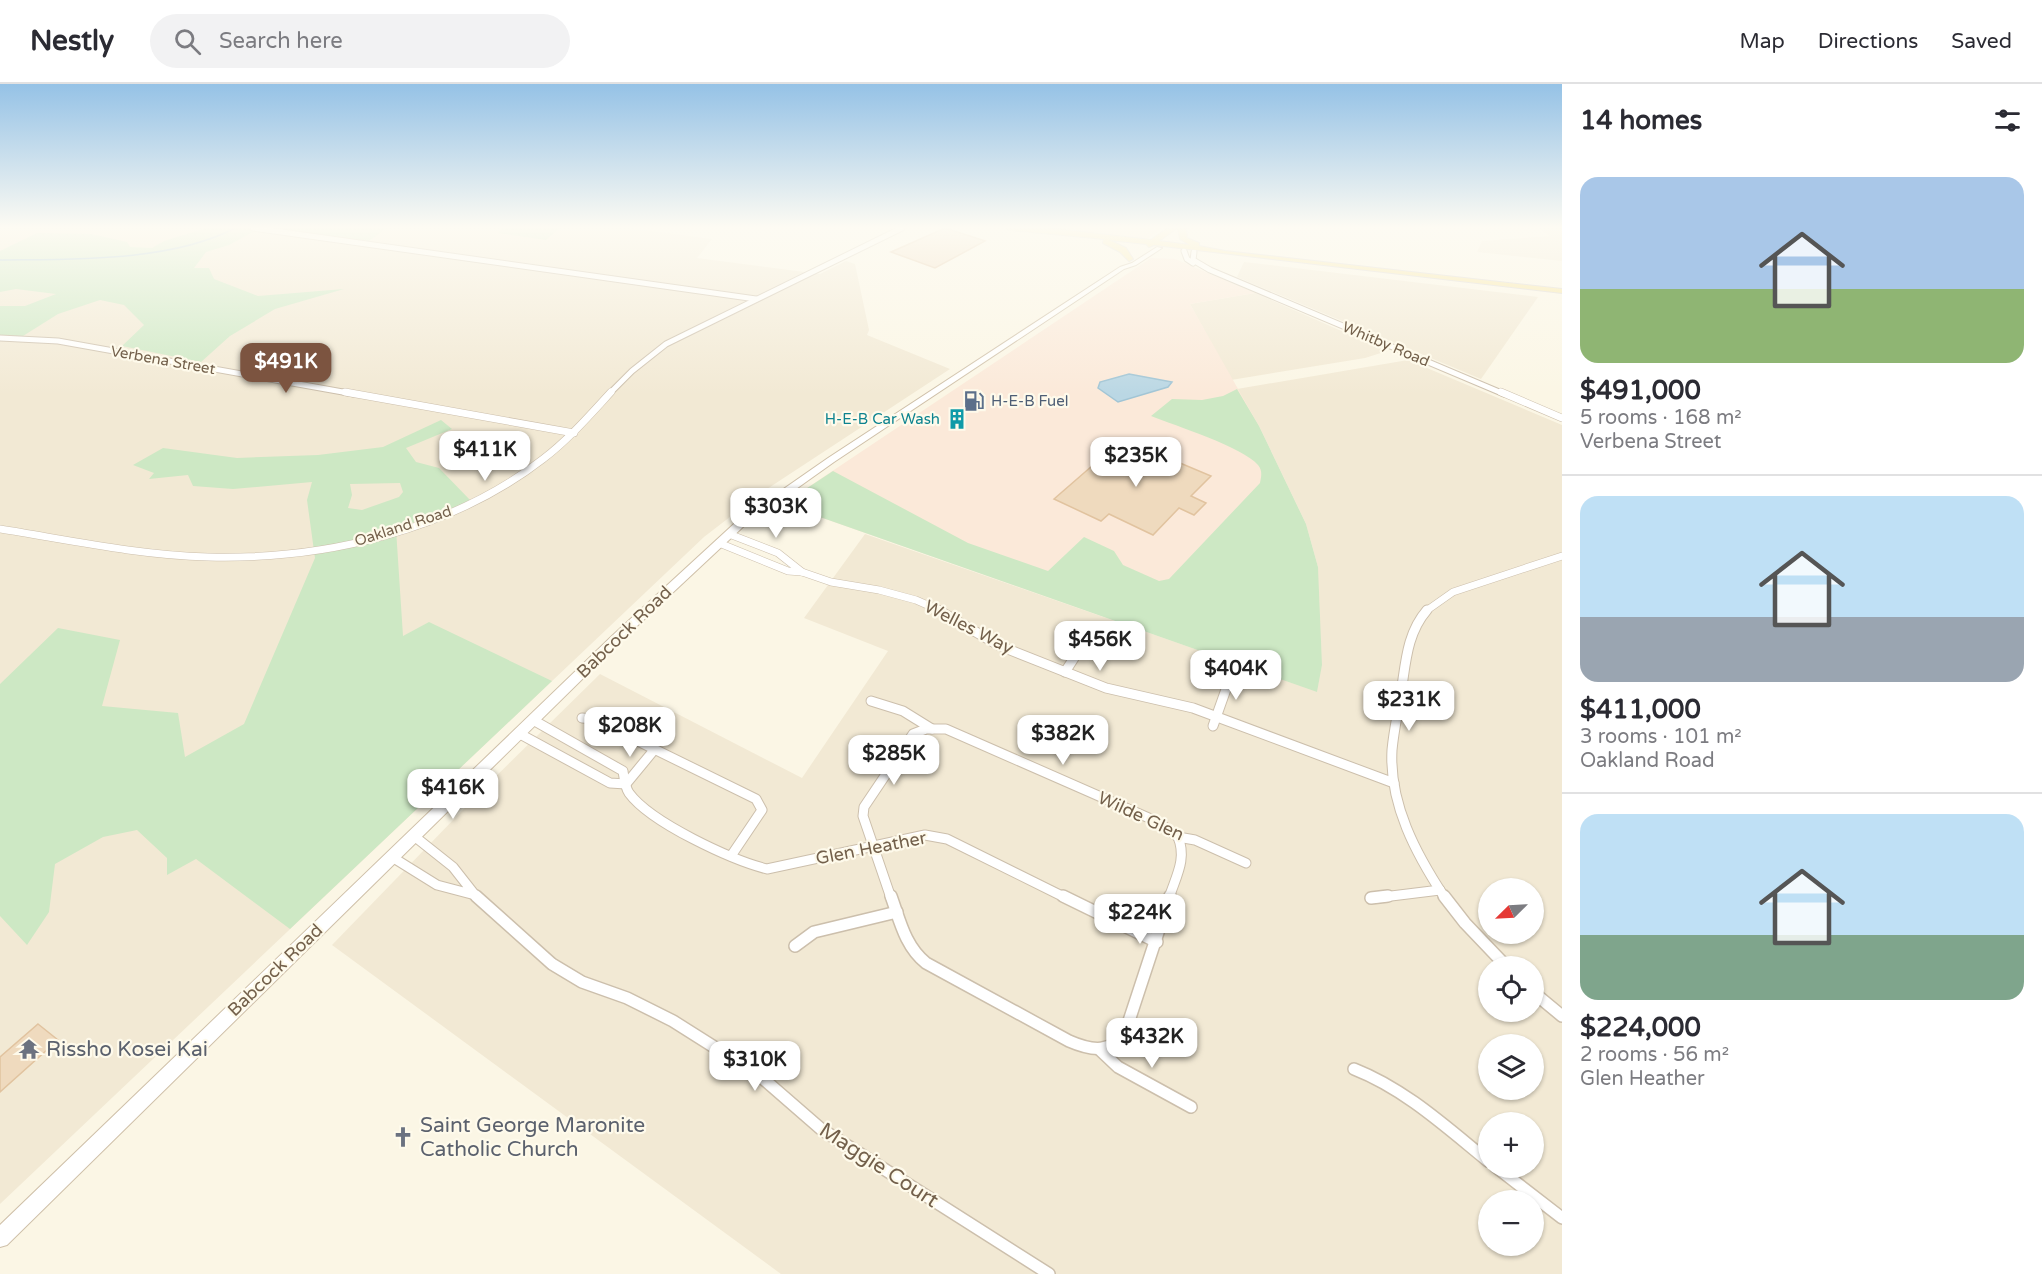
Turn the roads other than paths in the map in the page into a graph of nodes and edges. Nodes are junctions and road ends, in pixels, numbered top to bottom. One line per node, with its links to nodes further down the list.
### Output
1 (646, 284): 7 (street)
2 (788, 284): 7 (street, Oakland Road)
3 (1094, 284): 12 (main road, Babcock Road)
4 (1242, 284): 9 (street, Whitby Road)
5 (1496, 284): 6 (main road)
6 (1562, 291)
7 (756, 299): 10 (street, Oakland Road)
8 (0, 338): 10 (street, Verbena Street)
9 (1562, 418)
10 (574, 433): 11 (street, Oakland Road)
11 (0, 529)
12 (724, 538): 14 (street, Welles Way); 14 (street, Welles Way); 21 (main road, Babcock Road)
13 (1562, 556): 26 (street)
14 (802, 572): 16 (street, Welles Way)
15 (1074, 658): 16 (street)
16 (1065, 672): 19 (street, Welles Way)
17 (1230, 678): 19 (street)
18 (872, 701): 23 (street, Wilde Glen)
19 (1217, 716): 22 (street); 26 (street, Welles Way)
20 (582, 718): 25 (street)
21 (534, 720): 24 (main road, Babcock Road); 27 (street, Glen Heather)
22 (1213, 726)
23 (932, 729): 29 (street, Wilde Glen); 30 (street)
24 (520, 734): 27 (street); 28 (main road, Babcock Road)
25 (654, 750): 27 (street); 31 (street)
26 (1394, 783): 34 (street)
27 (626, 784): 31 (street, Glen Heather)
28 (414, 836): 32 (main road, Babcock Road); 35 (street, Maggie Court)
29 (1178, 837): 33 (street, Wilde Glen); 38 (street)
30 (873, 847): 31 (street, Glen Heather); 37 (street); 38 (street, Glen Heather)
31 (730, 856)
32 (392, 857): 35 (street, Maggie Court); 49 (main road, Babcock Road)
33 (1246, 863)
34 (1440, 890): 36 (street); 40 (street)
35 (475, 895): 50 (street, Maggie Court)
36 (1371, 898)
37 (897, 912): 39 (street); 43 (street)
38 (1157, 942): 43 (street)
39 (795, 946)
40 (1496, 956)
41 (1544, 1001): 42 (street)
42 (1562, 1016)
43 (1100, 1050): 45 (street)
44 (1354, 1069): 46 (street)
45 (1191, 1107)
46 (1478, 1153)
47 (1510, 1178): 48 (street)
48 (1562, 1218)
49 (0, 1238)
50 (1049, 1274)

